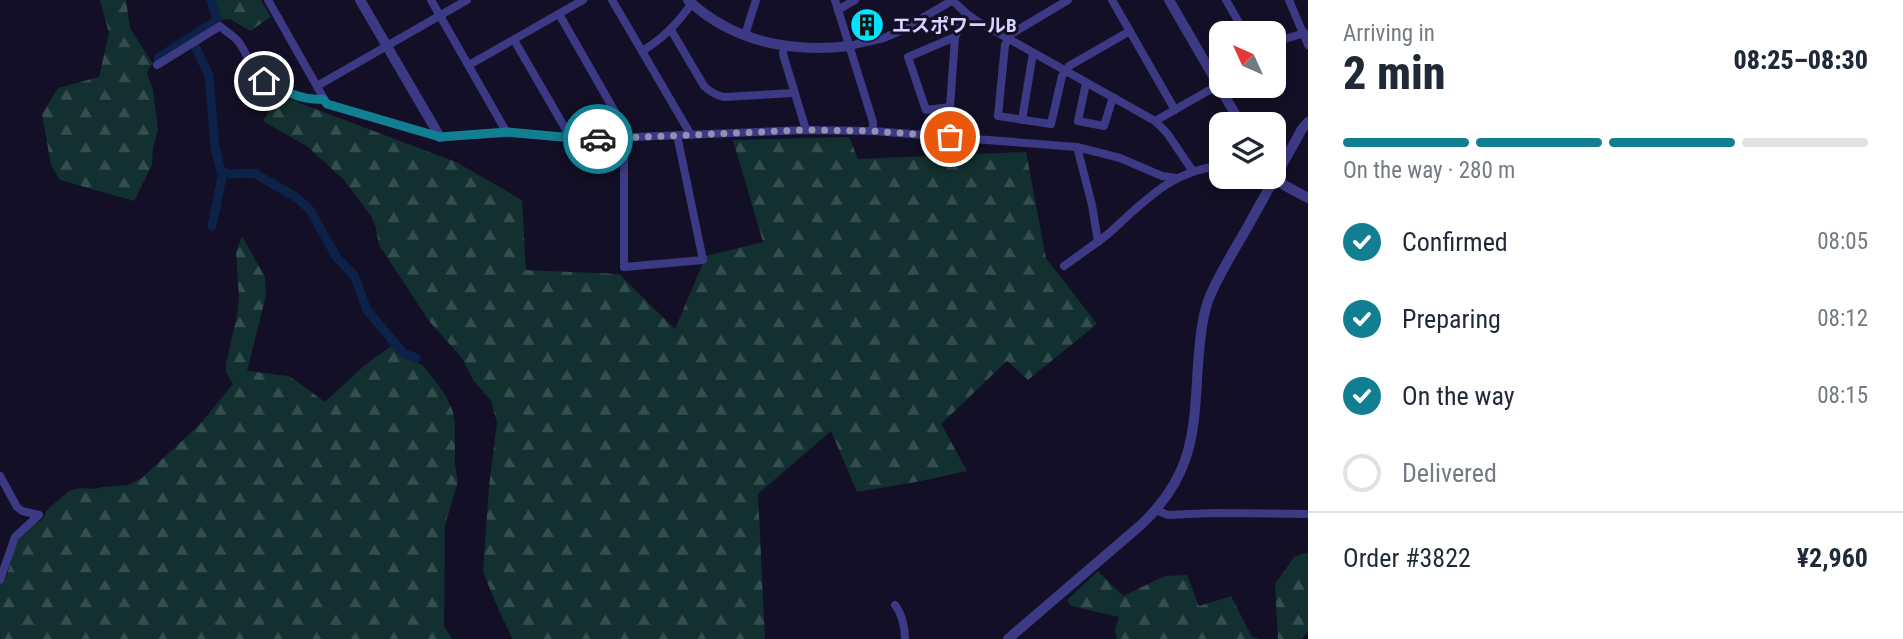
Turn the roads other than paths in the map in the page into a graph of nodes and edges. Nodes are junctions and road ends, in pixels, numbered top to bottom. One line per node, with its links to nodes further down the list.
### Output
1 (268, 0): 42 (street)
2 (360, 0): 32 (street)
3 (431, 0): 21 (street)
4 (467, 0): 21 (street)
5 (583, 0): 19 (street)
6 (612, 0): 35 (street)
7 (756, 0): 8 (street); 26 (street)
8 (763, 0)
9 (835, 0): 18 (street)
10 (855, 0): 18 (street)
11 (952, 0): 20 (street); 34 (street)
12 (1068, 0): 28 (street)
13 (1112, 0): 24 (street)
14 (1169, 0): 39 (street)
15 (1226, 0): 22 (street)
16 (1289, 0): 25 (street)
17 (690, 2): 23 (street); 26 (street)
18 (838, 10): 34 (street)
19 (559, 14): 30 (street); 58 (street)
20 (967, 14): 27 (street); 28 (street)
21 (440, 16): 32 (street); 38 (street)
22 (1238, 21)
23 (671, 30): 35 (street); 44 (street)
24 (1130, 31): 40 (street); 47 (street)
25 (1305, 33): 29 (street); 31 (street)
26 (745, 35): 33 (street)
27 (956, 37): 27 (street)
28 (1008, 38): 36 (street); 48 (street)
29 (1286, 39)
30 (514, 40): 38 (street); 56 (street)
31 (1308, 45)
32 (387, 46): 42 (street); 57 (street)
33 (784, 46): 34 (street); 44 (street)
34 (849, 46): 52 (street)
35 (642, 51): 55 (street)
36 (1033, 53): 40 (street); 48 (street)
37 (157, 65): 46 (street)
38 (470, 65): 53 (street)
39 (1209, 66)
40 (1065, 71): 41 (street); 48 (street)
41 (1086, 83): 45 (street); 45 (street)
42 (317, 86): 46 (street)
43 (1209, 90): 47 (street)
44 (794, 93): 51 (street)
45 (1113, 97): 49 (street)
46 (323, 99): 57 (street)
47 (1175, 110): 49 (street)
48 (1022, 120)
49 (1155, 121): 62 (street)
50 (1308, 122): 60 (street)
51 (806, 130): 52 (street); 55 (street)
52 (873, 131): 59 (street)
53 (507, 132): 56 (street); 57 (street)
54 (677, 135): 55 (street); 58 (street); 58 (street)
55 (691, 135)
56 (566, 136): 58 (street)
57 (440, 137)
58 (627, 138)
59 (1077, 147): 63 (street); 67 (street)
60 (1286, 156)
61 (1209, 168): 62 (street)
62 (1192, 170): 63 (street)
63 (1177, 178): 67 (street)
64 (1286, 186): 66 (street)
65 (1268, 189): 70 (street)
66 (1308, 198)
67 (1098, 242): 68 (street)
68 (1064, 266)
69 (0, 476): 72 (street)
70 (1156, 510): 71 (street); 75 (street)
71 (1308, 514)
72 (0, 580)
73 (895, 605): 74 (street)
74 (905, 639)
75 (1008, 639)

